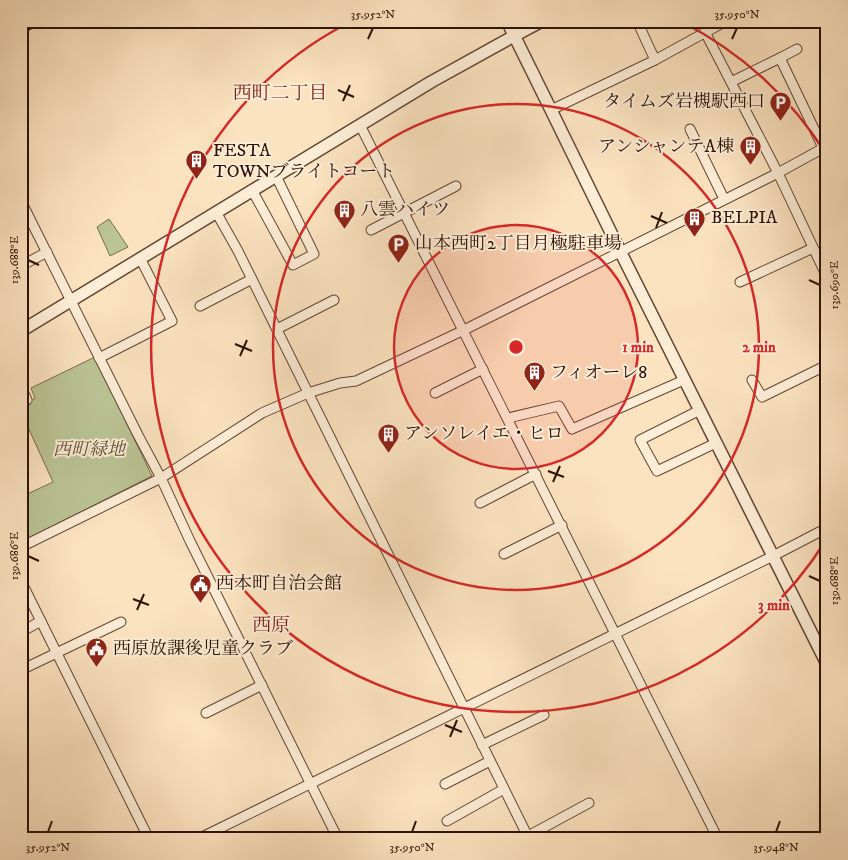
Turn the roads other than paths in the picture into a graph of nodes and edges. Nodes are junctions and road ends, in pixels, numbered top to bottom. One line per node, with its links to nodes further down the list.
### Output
1 (28, 21): 7 (highway)
2 (507, 21): 10 (street)
3 (542, 21): 10 (street)
4 (637, 21): 13 (street)
5 (726, 21): 9 (street)
6 (822, 21): 8 (street)
7 (21, 25)
8 (827, 31)
9 (705, 32): 13 (street); 14 (street)
10 (514, 36): 15 (street); 16 (street)
11 (798, 49): 12 (street)
12 (780, 58): 14 (street); 18 (street)
13 (655, 60): 15 (street)
14 (731, 82): 19 (street)
15 (551, 110): 29 (street)
16 (360, 125): 20 (street); 26 (street)
17 (690, 129): 23 (street)
18 (825, 150): 19 (street)
19 (778, 173): 23 (street); 28 (street)
20 (276, 176): 22 (street); 22 (street)
21 (456, 186): 26 (street)
22 (252, 190): 25 (street)
23 (724, 199): 29 (street)
24 (21, 201): 30 (street)
25 (216, 212): 31 (street); 34 (street)
26 (405, 213): 27 (street); 40 (street)
27 (371, 230)
28 (813, 248): 33 (street); 35 (street)
29 (620, 251): 40 (street); 45 (street)
30 (47, 252): 32 (street); 36 (street)
31 (140, 258): 36 (street); 42 (street)
32 (21, 266)
33 (827, 277)
34 (252, 279): 38 (street); 39 (street)
35 (740, 282)
36 (71, 300): 41 (street); 42 (street)
37 (334, 300): 39 (street)
38 (200, 306)
39 (277, 328): 49 (street)
40 (464, 330): 44 (street); 49 (street)
41 (21, 331)
42 (99, 358): 55 (street)
43 (827, 365): 46 (street)
44 (483, 370): 48 (street); 52 (street)
45 (684, 380): 51 (street); 52 (street)
46 (752, 380)
47 (21, 387): 50 (street)
48 (435, 393)
49 (308, 394): 55 (street); 71 (street)
50 (21, 403)
51 (700, 410): 53 (street); 53 (street)
52 (508, 418): 54 (street)
53 (716, 443): 61 (street)
54 (536, 474): 56 (street); 57 (street)
55 (161, 478): 59 (street); 70 (street)
56 (480, 503)
57 (562, 525): 60 (street); 66 (street)
58 (827, 528): 61 (street)
59 (21, 547)
60 (504, 554)
61 (773, 556): 66 (street); 68 (street)
62 (21, 581): 63 (street)
63 (41, 621): 65 (street); 67 (street)
64 (122, 622): 67 (street)
65 (21, 632)
66 (616, 633): 71 (street); 85 (street)
67 (57, 653): 69 (street); 82 (street)
68 (827, 664)
69 (21, 670)
70 (262, 685): 72 (street); 76 (street)
71 (464, 708): 74 (street); 76 (street)
72 (206, 713)
73 (544, 715): 74 (street)
74 (482, 745): 75 (street)
75 (490, 761): 77 (street); 78 (street)
76 (310, 783): 83 (street); 84 (street)
77 (445, 784)
78 (504, 789): 80 (street); 81 (street)
79 (589, 803): 81 (street)
80 (447, 821)
81 (528, 838)
82 (149, 839)
83 (198, 839)
84 (338, 839)
85 (718, 839)

